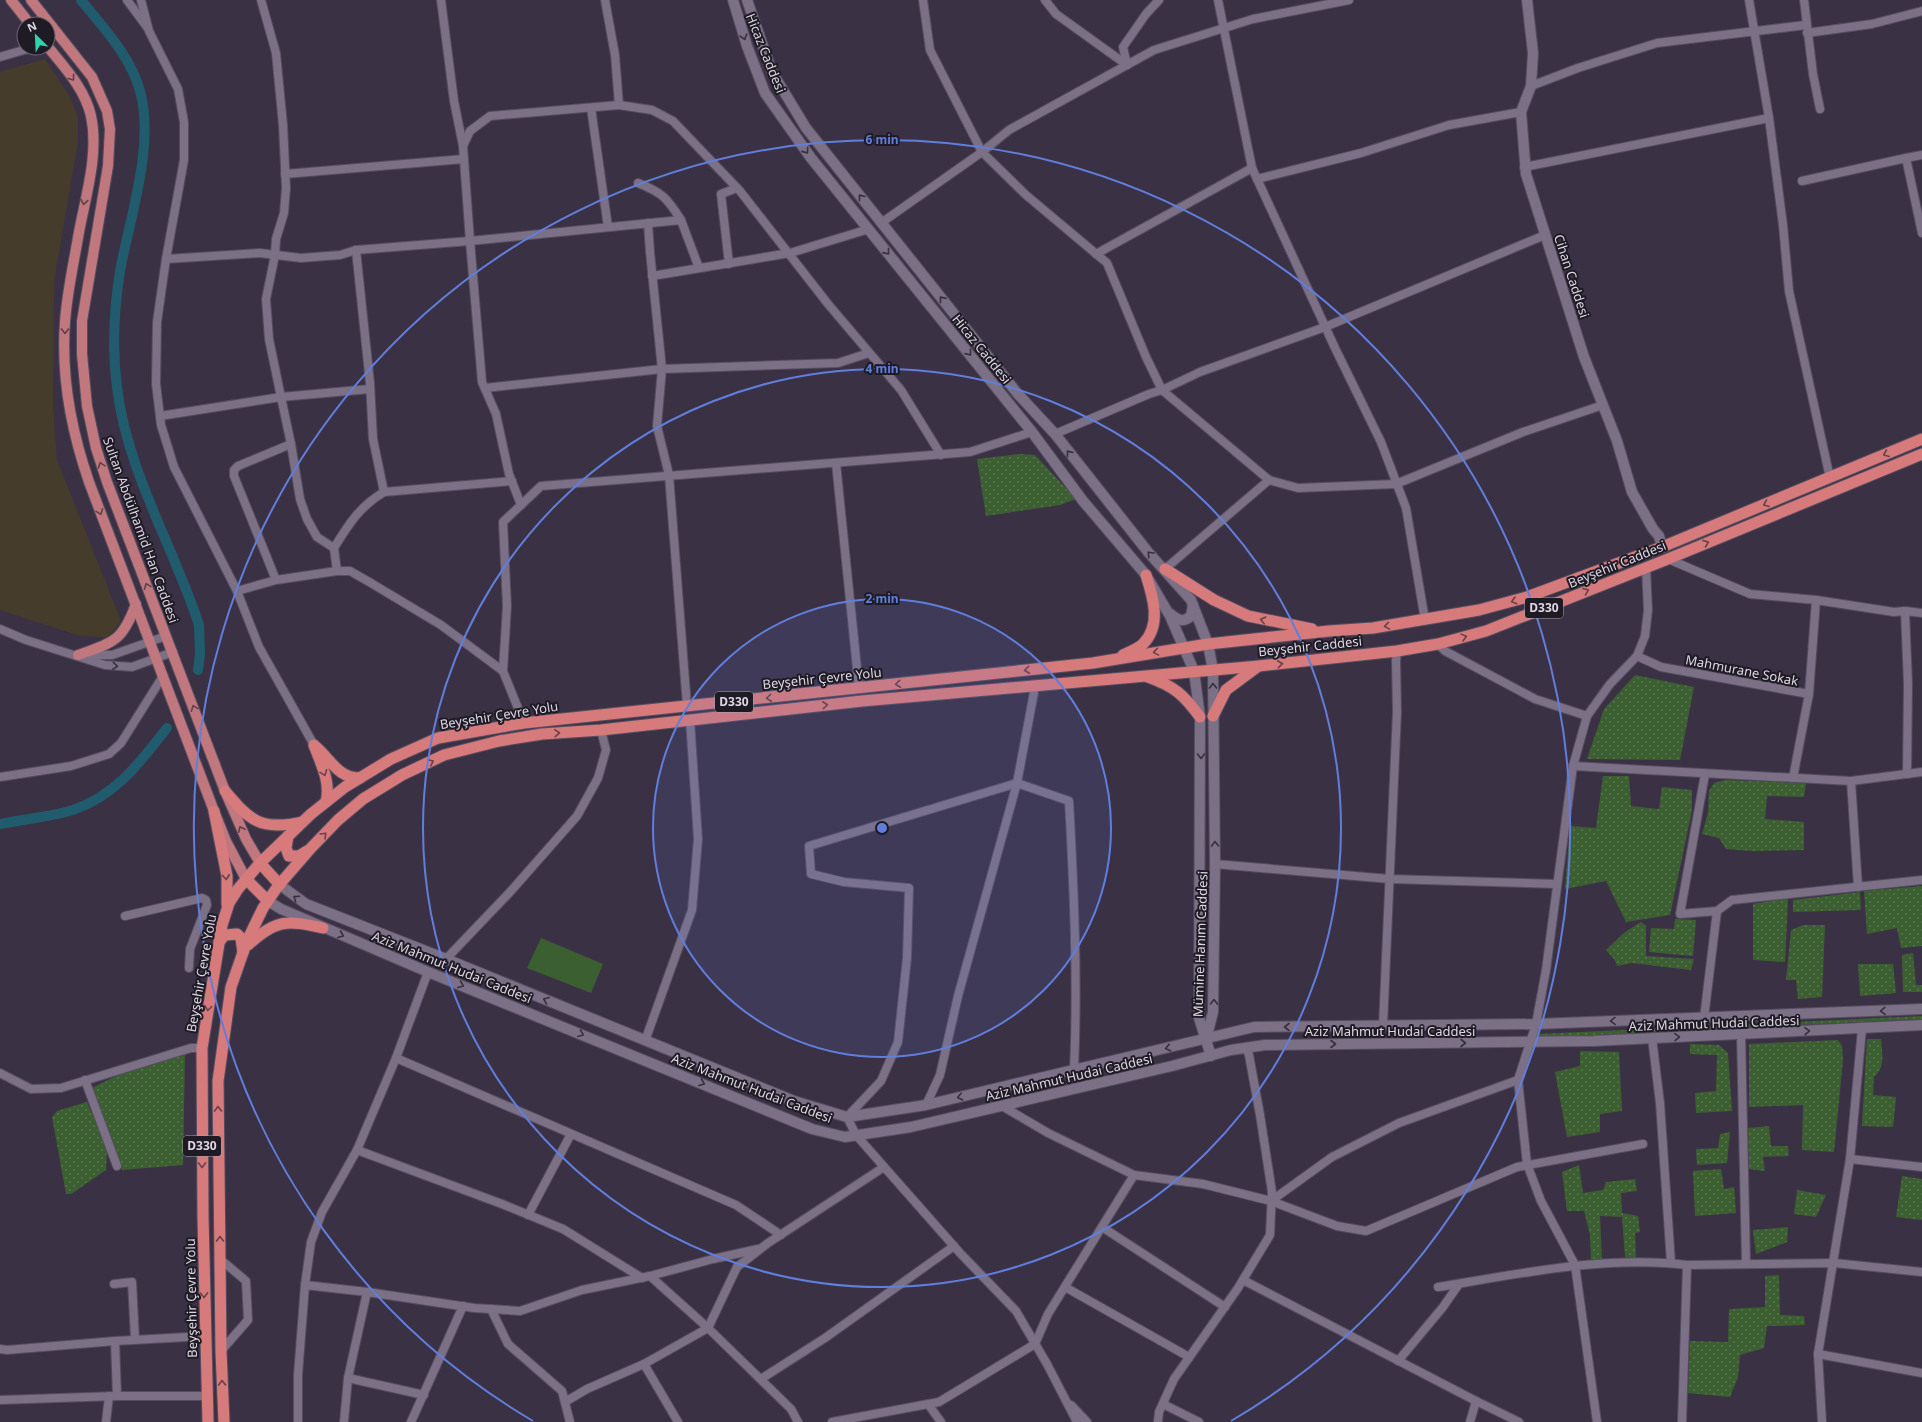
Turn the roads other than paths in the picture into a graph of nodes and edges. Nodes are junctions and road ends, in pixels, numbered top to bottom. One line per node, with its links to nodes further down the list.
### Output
1 (11, 0): 19 (main road)
2 (31, 0): 103 (main road, Sultan Abdülhamid Han Caddesi, one-way to 2)
3 (127, 0): 22 (street)
4 (141, 0): 22 (street)
5 (261, 0): 41 (street)
6 (441, 0): 34 (street)
7 (605, 0): 29 (street)
8 (733, 0): 50 (street, Hicaz Caddesi, one-way to 50)
9 (747, 0): 48 (street, Hicaz Caddesi, one-way to 9)
10 (923, 0): 35 (street)
11 (1045, 0): 27 (street)
12 (1159, 0): 27 (street)
13 (1218, 0): 20 (street)
14 (1349, 0): 20 (street)
15 (1527, 0): 28 (street, Cihan Caddesi)
16 (1749, 0): 23 (street)
17 (1804, 0): 21 (street)
18 (1922, 11): 21 (street)
19 (24, 16)
20 (1223, 28): 27 (street); 39 (street)
21 (1806, 29): 23 (street); 31 (street)
22 (149, 31): 58 (street)
23 (1753, 32): 28 (street); 33 (street)
24 (16, 52): 26 (street)
25 (55, 56): 95 (main road, one-way to 95)
26 (0, 57)
27 (1127, 65): 35 (street)
28 (1531, 86): 32 (street, Cihan Caddesi)
29 (619, 105): 30 (street); 45 (street)
30 (591, 108): 34 (street); 49 (street)
31 (1820, 109)
32 (1521, 112): 40 (street, Cihan Caddesi); 42 (street)
33 (1769, 118): 40 (street); 79 (street)
34 (463, 146): 38 (street)
35 (982, 152): 48 (street); 56 (street)
36 (1922, 155): 37 (street)
37 (1906, 158): 43 (street); 51 (street)
38 (464, 159): 41 (street); 53 (street)
39 (1252, 168): 42 (street); 56 (street)
40 (1524, 168): 52 (street, Cihan Caddesi)
41 (285, 174): 57 (street)
42 (1256, 179): 62 (street)
43 (1802, 181)
44 (638, 183): 46 (street)
45 (736, 188): 55 (street); 59 (street)
46 (681, 220): 47 (street); 60 (street)
47 (648, 223): 49 (street); 61 (street)
48 (881, 223): 72 (street, Hicaz Caddesi, one-way to 48)
49 (608, 227): 53 (street)
50 (869, 229): 55 (street); 71 (street, Hicaz Caddesi, one-way to 71)
51 (1922, 233)
52 (1545, 235): 62 (street); 69 (street, Cihan Caddesi)
53 (470, 241): 54 (street); 66 (street)
54 (356, 250): 57 (street); 65 (street)
55 (790, 253): 59 (street); 63 (street)
56 (1096, 254): 67 (street)
57 (275, 255): 58 (street); 68 (street)
58 (166, 259): 70 (street)
59 (729, 264): 60 (street)
60 (699, 268): 61 (street)
61 (652, 276): 64 (street)
62 (1325, 328): 67 (street); 82 (street)
63 (870, 353): 64 (street); 76 (street)
64 (662, 369): 66 (street); 78 (street)
65 (370, 388): 68 (street); 83 (street)
66 (485, 388): 81 (street)
67 (1162, 390): 72 (street); 80 (street)
68 (281, 397): 70 (street); 74 (street)
69 (1603, 405): 82 (street); 85 (street, Cihan Caddesi)
70 (160, 416): 93 (street)
71 (1032, 432): 76 (street); 91 (street, Hicaz Caddesi)
72 (1055, 434): 89 (street, Hicaz Caddesi, one-way to 72)
73 (1922, 439): 79 (highway, Beyşehir Caddesi / D330, one-way to 79)
74 (291, 444): 86 (street); 92 (street)
75 (1922, 454): 87 (highway, Beyşehir Caddesi / D330, one-way to 75)
76 (941, 455): 77 (street)
77 (836, 463): 78 (street); 121 (street)
78 (669, 475): 84 (street); 123 (street)
79 (1830, 478): 85 (highway, Beyşehir Caddesi / D330, one-way to 85)
80 (1269, 480): 82 (street); 89 (street)
81 (512, 481): 83 (street); 84 (street)
82 (1396, 484): 100 (street)
83 (384, 492): 86 (street)
84 (521, 506): 115 (street)
85 (1662, 547): 100 (highway, Beyşehir Caddesi / D330, one-way to 100)
86 (334, 548): 90 (street)
87 (1668, 559): 88 (highway, Beyşehir Caddesi / D330); 94 (street)
88 (1646, 568): 106 (highway, Beyşehir Caddesi / D330, one-way to 88); 111 (street)
89 (1165, 569): 96 (street, Hicaz Caddesi); 102 (highway, one-way to 89)
90 (337, 571): 92 (street); 115 (street)
91 (1146, 575): 98 (street, Hicaz Caddesi); 113 (highway)
92 (276, 580): 93 (street)
93 (237, 591): 130 (street)
94 (1816, 600): 97 (street); 122 (street)
95 (136, 604): 104 (main road); 110 (main road)
96 (1193, 604): 98 (street); 105 (street, Hicaz Caddesi)
97 (1905, 612): 99 (street); 134 (street)
98 (1169, 613): 107 (street, Hicaz Caddesi)
99 (1922, 613)
100 (1425, 620): 102 (highway, Beyşehir Caddesi / D330, one-way to 102)
101 (0, 629): 110 (street)
102 (1329, 631): 105 (highway, Beyşehir Caddesi / D330)
103 (166, 636): 104 (street); 109 (main road, Sultan Abdülhamid Han Caddesi)
104 (150, 642): 110 (street); 112 (main road)
105 (1208, 644): 107 (highway, Beyşehir Çevre Yolu / D330); 116 (street, Hicaz Caddesi)
106 (1438, 644): 108 (highway, Beyşehir Caddesi / D330); 125 (street)
107 (1185, 648): 113 (highway, Beyşehir Çevre Yolu / D330, one-way to 113); 117 (street, Hicaz Caddesi)
108 (1397, 651): 114 (highway, Beyşehir Caddesi / D330, one-way to 108); 149 (street)
109 (173, 652): 112 (street); 140 (main road, Sultan Abdülhamid Han Caddesi, one-way to 109)
110 (78, 655): 112 (street, one-way to 112)
111 (1637, 656): 122 (street, Mahmurane Sokak); 125 (street)
112 (156, 659): 118 (main road)
113 (1116, 659): 121 (highway, Beyşehir Çevre Yolu / D330, one-way to 121)
114 (1259, 666): 116 (highway, Beyşehir Caddesi / D330); 124 (highway)
115 (503, 670): 128 (street)
116 (1213, 670): 117 (highway, Beyşehir Caddesi / D330); 124 (street, Mümine Hanım Caddesi, one-way to 116)
117 (1194, 671): 119 (highway, Beyşehir Caddesi / D330); 126 (street, Hicaz Caddesi)
118 (163, 676): 135 (street); 142 (main road)
119 (1144, 676): 120 (highway, Beyşehir Çevre Yolu / D330); 126 (highway)
120 (1035, 687): 127 (highway, Beyşehir Çevre Yolu / D330, one-way to 120); 139 (street)
121 (859, 688): 123 (highway, Beyşehir Çevre Yolu / D330, one-way to 123)
122 (1809, 694): 137 (street, Mahmurane Sokak)
123 (687, 706): 128 (highway, Beyşehir Çevre Yolu / D330)
124 (1213, 716): 147 (street, Mümine Hanım Caddesi, one-way to 124)
125 (1587, 716): 131 (street)
126 (1200, 717): 172 (street, Mümine Hanım Caddesi, one-way to 172)
127 (690, 720): 129 (highway, Beyşehir Çevre Yolu / D330); 173 (street)
128 (524, 723): 136 (highway, Beyşehir Çevre Yolu / D330)
129 (601, 730): 145 (highway, Beyşehir Çevre Yolu / D330, one-way to 129); 161 (street)
130 (314, 745): 136 (highway); 141 (highway, one-way to 141)
131 (1573, 766): 133 (street); 152 (street)
132 (1922, 772): 134 (street)
133 (1704, 774): 137 (street); 156 (street)
134 (1907, 774): 138 (street)
135 (0, 777)
136 (360, 778): 141 (highway, Beyşehir Çevre Yolu / D330)
137 (1792, 778): 138 (street)
138 (1851, 781): 153 (street)
139 (1017, 783): 179 (street); 183 (street); 185 (street)
140 (225, 791): 143 (highway); 146 (main road, Sultan Abdülhamid Han Caddesi, one-way to 140)
141 (326, 802): 143 (highway, Beyşehir Çevre Yolu / D330)
142 (214, 811): 148 (main road); 155 (highway, one-way to 155)
143 (302, 822): 144 (highway, Beyşehir Çevre Yolu / D330)
144 (288, 836): 145 (highway); 146 (highway, Beyşehir Çevre Yolu / D330)
145 (311, 848): 151 (highway, Beyşehir Çevre Yolu / D330)
146 (260, 862): 148 (highway, Beyşehir Çevre Yolu / D330); 151 (highway)
147 (1215, 864): 149 (street); 172 (street, Mümine Hanım Caddesi, one-way to 147)
148 (246, 879): 154 (highway); 155 (highway, Beyşehir Çevre Yolu / D330)
149 (1390, 879): 152 (street); 168 (street)
150 (1922, 880): 153 (street)
151 (280, 884): 154 (highway, Beyşehir Çevre Yolu / D330); 161 (street, Aziz Mahmut Hudai Caddesi, one-way to 151)
152 (1557, 884): 166 (street)
153 (1858, 887): 156 (street)
154 (268, 901): 158 (street, Aziz Mahmut Hudai Caddesi); 160 (highway, Beyşehir Çevre Yolu / D330)
155 (227, 910): 159 (highway, Beyşehir Çevre Yolu / D330)
156 (1716, 911): 165 (street)
157 (125, 916): 162 (street)
158 (323, 928): 160 (highway); 163 (street, Aziz Mahmut Hudai Caddesi, one-way to 163)
159 (219, 942): 160 (highway); 175 (highway, Beyşehir Çevre Yolu / D330, one-way to 175)
160 (244, 951): 202 (highway, Beyşehir Çevre Yolu / D330, one-way to 160)
161 (446, 959): 173 (street, Aziz Mahmut Hudai Caddesi, one-way to 161)
162 (189, 968)
163 (428, 972): 178 (street); 187 (street, Aziz Mahmut Hudai Caddesi, one-way to 187)
164 (1922, 1009): 165 (street, Aziz Mahmut Hudai Caddesi, one-way to 165)
165 (1704, 1018): 166 (street, Aziz Mahmut Hudai Caddesi, one-way to 166)
166 (1536, 1024): 168 (street, Aziz Mahmut Hudai Caddesi); 174 (street)
167 (1922, 1025): 169 (street, Aziz Mahmut Hudai Caddesi)
168 (1383, 1026): 172 (street, Aziz Mahmut Hudai Caddesi, one-way to 172)
169 (1862, 1029): 170 (street, Aziz Mahmut Hudai Caddesi, one-way to 169); 190 (street)
170 (1741, 1035): 171 (street, Aziz Mahmut Hudai Caddesi, one-way to 170); 204 (street)
171 (1652, 1038): 174 (street, Aziz Mahmut Hudai Caddesi); 203 (street)
172 (1206, 1040): 177 (street); 179 (street, Aziz Mahmut Hudai Caddesi, one-way to 179)
173 (645, 1041): 185 (street, Aziz Mahmut Hudai Caddesi)
174 (1530, 1043): 176 (street, Aziz Mahmut Hudai Caddesi, one-way to 174); 182 (street)
175 (202, 1048): 181 (street); 221 (highway, Beyşehir Çevre Yolu / D330, one-way to 221)
176 (1246, 1048): 177 (street, Aziz Mahmut Hudai Caddesi); 196 (street)
177 (1211, 1056): 184 (street, Aziz Mahmut Hudai Caddesi)
178 (396, 1058): 186 (street); 189 (street)
179 (1074, 1070): 183 (street, Aziz Mahmut Hudai Caddesi, one-way to 183)
180 (0, 1073): 181 (street)
181 (85, 1080): 192 (street)
182 (1518, 1080): 191 (street); 196 (street)
183 (926, 1105): 185 (street, Aziz Mahmut Hudai Caddesi)
184 (1002, 1106): 187 (street, Aziz Mahmut Hudai Caddesi); 195 (street)
185 (847, 1117): 187 (street)
186 (571, 1134): 197 (street); 199 (street)
187 (856, 1135): 193 (street)
188 (1643, 1144): 191 (street)
189 (357, 1150): 197 (street); 213 (street)
190 (1850, 1159): 194 (street); 205 (street)
191 (1527, 1164): 196 (street); 206 (street)
192 (117, 1166)
193 (884, 1167): 199 (street); 200 (street)
194 (1922, 1167)
195 (1134, 1175): 196 (street); 198 (street)
196 (1271, 1201): 210 (street)
197 (528, 1214): 209 (street)
198 (1102, 1227): 214 (street); 218 (street)
199 (781, 1235): 201 (street)
200 (954, 1246): 224 (street); 233 (street)
201 (760, 1249): 209 (street); 220 (street)
202 (220, 1259): 226 (highway, Beyşehir Çevre Yolu / D330); 226 (street)
203 (1671, 1263): 206 (street); 207 (street)
204 (1746, 1263): 205 (street); 207 (street)
205 (1834, 1263): 208 (street); 227 (street)
206 (1575, 1265): 212 (street); 260 (street)
207 (1687, 1265): 261 (street)
208 (1922, 1272)
209 (646, 1277): 219 (street); 220 (street)
210 (1243, 1280): 218 (street); 229 (street)
211 (114, 1284): 222 (street)
212 (1459, 1284): 215 (street); 229 (street)
213 (305, 1285): 216 (street); 246 (street)
214 (1065, 1287): 224 (street); 228 (street)
215 (1438, 1287)
216 (367, 1292): 217 (street); 232 (street)
217 (463, 1306): 219 (street); 235 (street)
218 (1225, 1307): 228 (street)
219 (491, 1309): 240 (street)
220 (708, 1328): 230 (street); 233 (street)
221 (205, 1336): 222 (street); 237 (highway, Beyşehir Çevre Yolu / D330)
222 (135, 1339): 223 (street)
223 (115, 1341): 225 (street); 236 (street)
224 (1035, 1344): 234 (street); 241 (street)
225 (0, 1349)
226 (221, 1351): 245 (highway, Beyşehir Çevre Yolu / D330, one-way to 226)
227 (1818, 1354): 231 (street); 262 (street)
228 (1189, 1357): 242 (street)
229 (1398, 1362): 239 (street)
230 (644, 1364): 240 (street); 250 (street)
231 (1922, 1373)
232 (348, 1378): 235 (street); 247 (street)
233 (761, 1379): 251 (street)
234 (1062, 1394): 254 (street); 255 (street)
235 (424, 1395): 248 (street)
236 (113, 1396): 237 (street); 238 (street); 243 (street)
237 (208, 1396): 244 (highway, Beyşehir Çevre Yolu / D330)
238 (0, 1400)
239 (1476, 1401): 258 (street); 259 (street)
240 (565, 1402): 249 (street)
241 (928, 1404): 252 (street); 253 (street)
242 (1163, 1404): 256 (street); 257 (street)
243 (106, 1422)
244 (208, 1422)
245 (224, 1422)
246 (298, 1422)
247 (344, 1422)
248 (411, 1422)
249 (570, 1422)
250 (678, 1422)
251 (798, 1422)
252 (832, 1422)
253 (942, 1422)
254 (1077, 1422)
255 (1087, 1422)
256 (1158, 1422)
257 (1199, 1422)
258 (1470, 1422)
259 (1519, 1422)
260 (1597, 1422)
261 (1682, 1422)
262 (1822, 1422)

